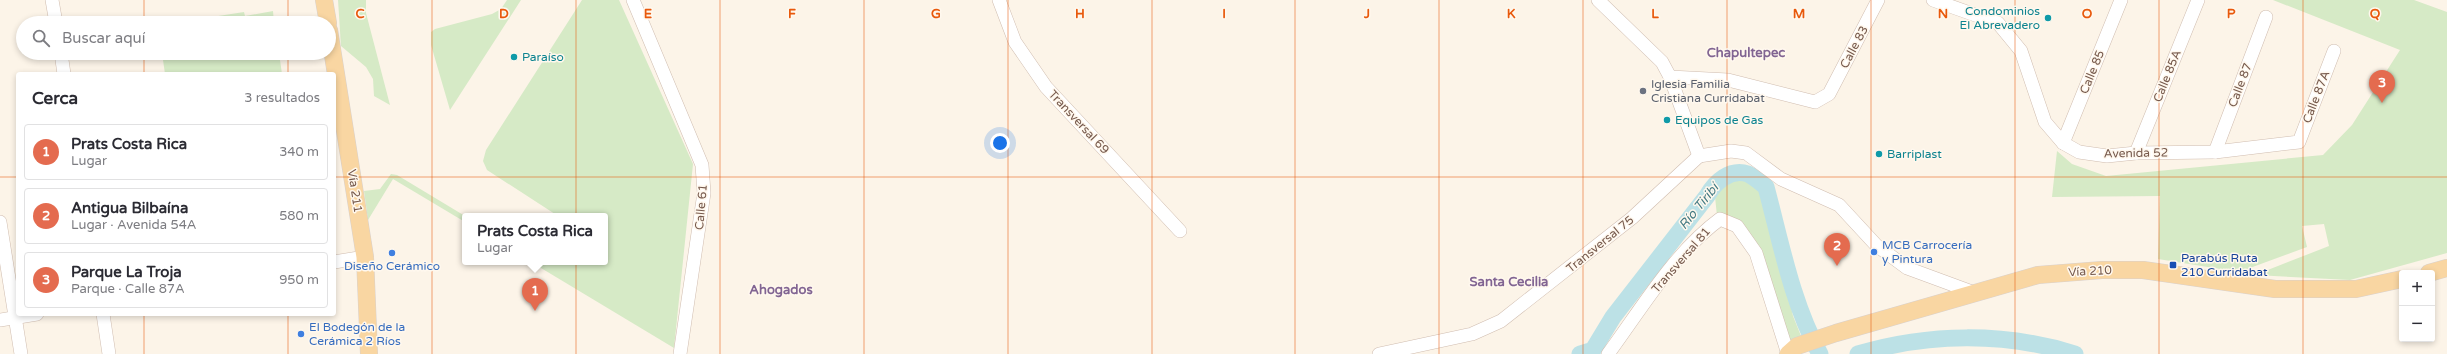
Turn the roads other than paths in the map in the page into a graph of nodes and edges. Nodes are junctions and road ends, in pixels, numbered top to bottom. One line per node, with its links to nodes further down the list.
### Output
1 (52, 0): 10 (street)
2 (324, 0): 11 (main road)
3 (633, 0): 41 (street, Calle 61)
4 (999, 0): 26 (street, Transversal 69)
5 (1878, 0): 19 (street, Calle 83)
6 (1933, 0): 21 (street, Avenida 52)
7 (2121, 0): 21 (street, Calle 85)
8 (2198, 0): 23 (street, Calle 85A)
9 (1601, 1): 19 (street)
10 (55, 16)
11 (327, 16)
12 (2266, 17): 22 (street, Calle 87)
13 (2334, 51): 20 (street, Calle 87A)
14 (62, 60): 16 (street)
15 (334, 60): 17 (main road, Vía 211)
16 (64, 72)
17 (336, 72)
18 (336, 74): 27 (main road, Vía 211)
19 (1670, 77): 24 (street)
20 (2298, 142): 22 (street, Avenida 52)
21 (2063, 143): 23 (street, Avenida 52)
22 (2214, 152): 23 (street, Avenida 52)
23 (2136, 153)
24 (1699, 156): 32 (street); 42 (street, Transversal 75)
25 (0, 222): 35 (street)
26 (1180, 231)
27 (365, 257): 28 (street); 40 (main road, Vía 211)
28 (336, 262)
29 (2447, 268): 30 (main road)
30 (2435, 271)
31 (2399, 280): 32 (main road, Vía 210)
32 (1975, 293): 37 (main road, Vía 210)
33 (26, 316): 35 (street)
34 (103, 316): 39 (street)
35 (16, 318): 36 (street); 38 (street)
36 (0, 320)
37 (1791, 351): 43 (street, Transversal 81)
38 (21, 354)
39 (109, 354)
40 (369, 354)
41 (680, 354)
42 (1379, 354)
43 (1608, 354)

